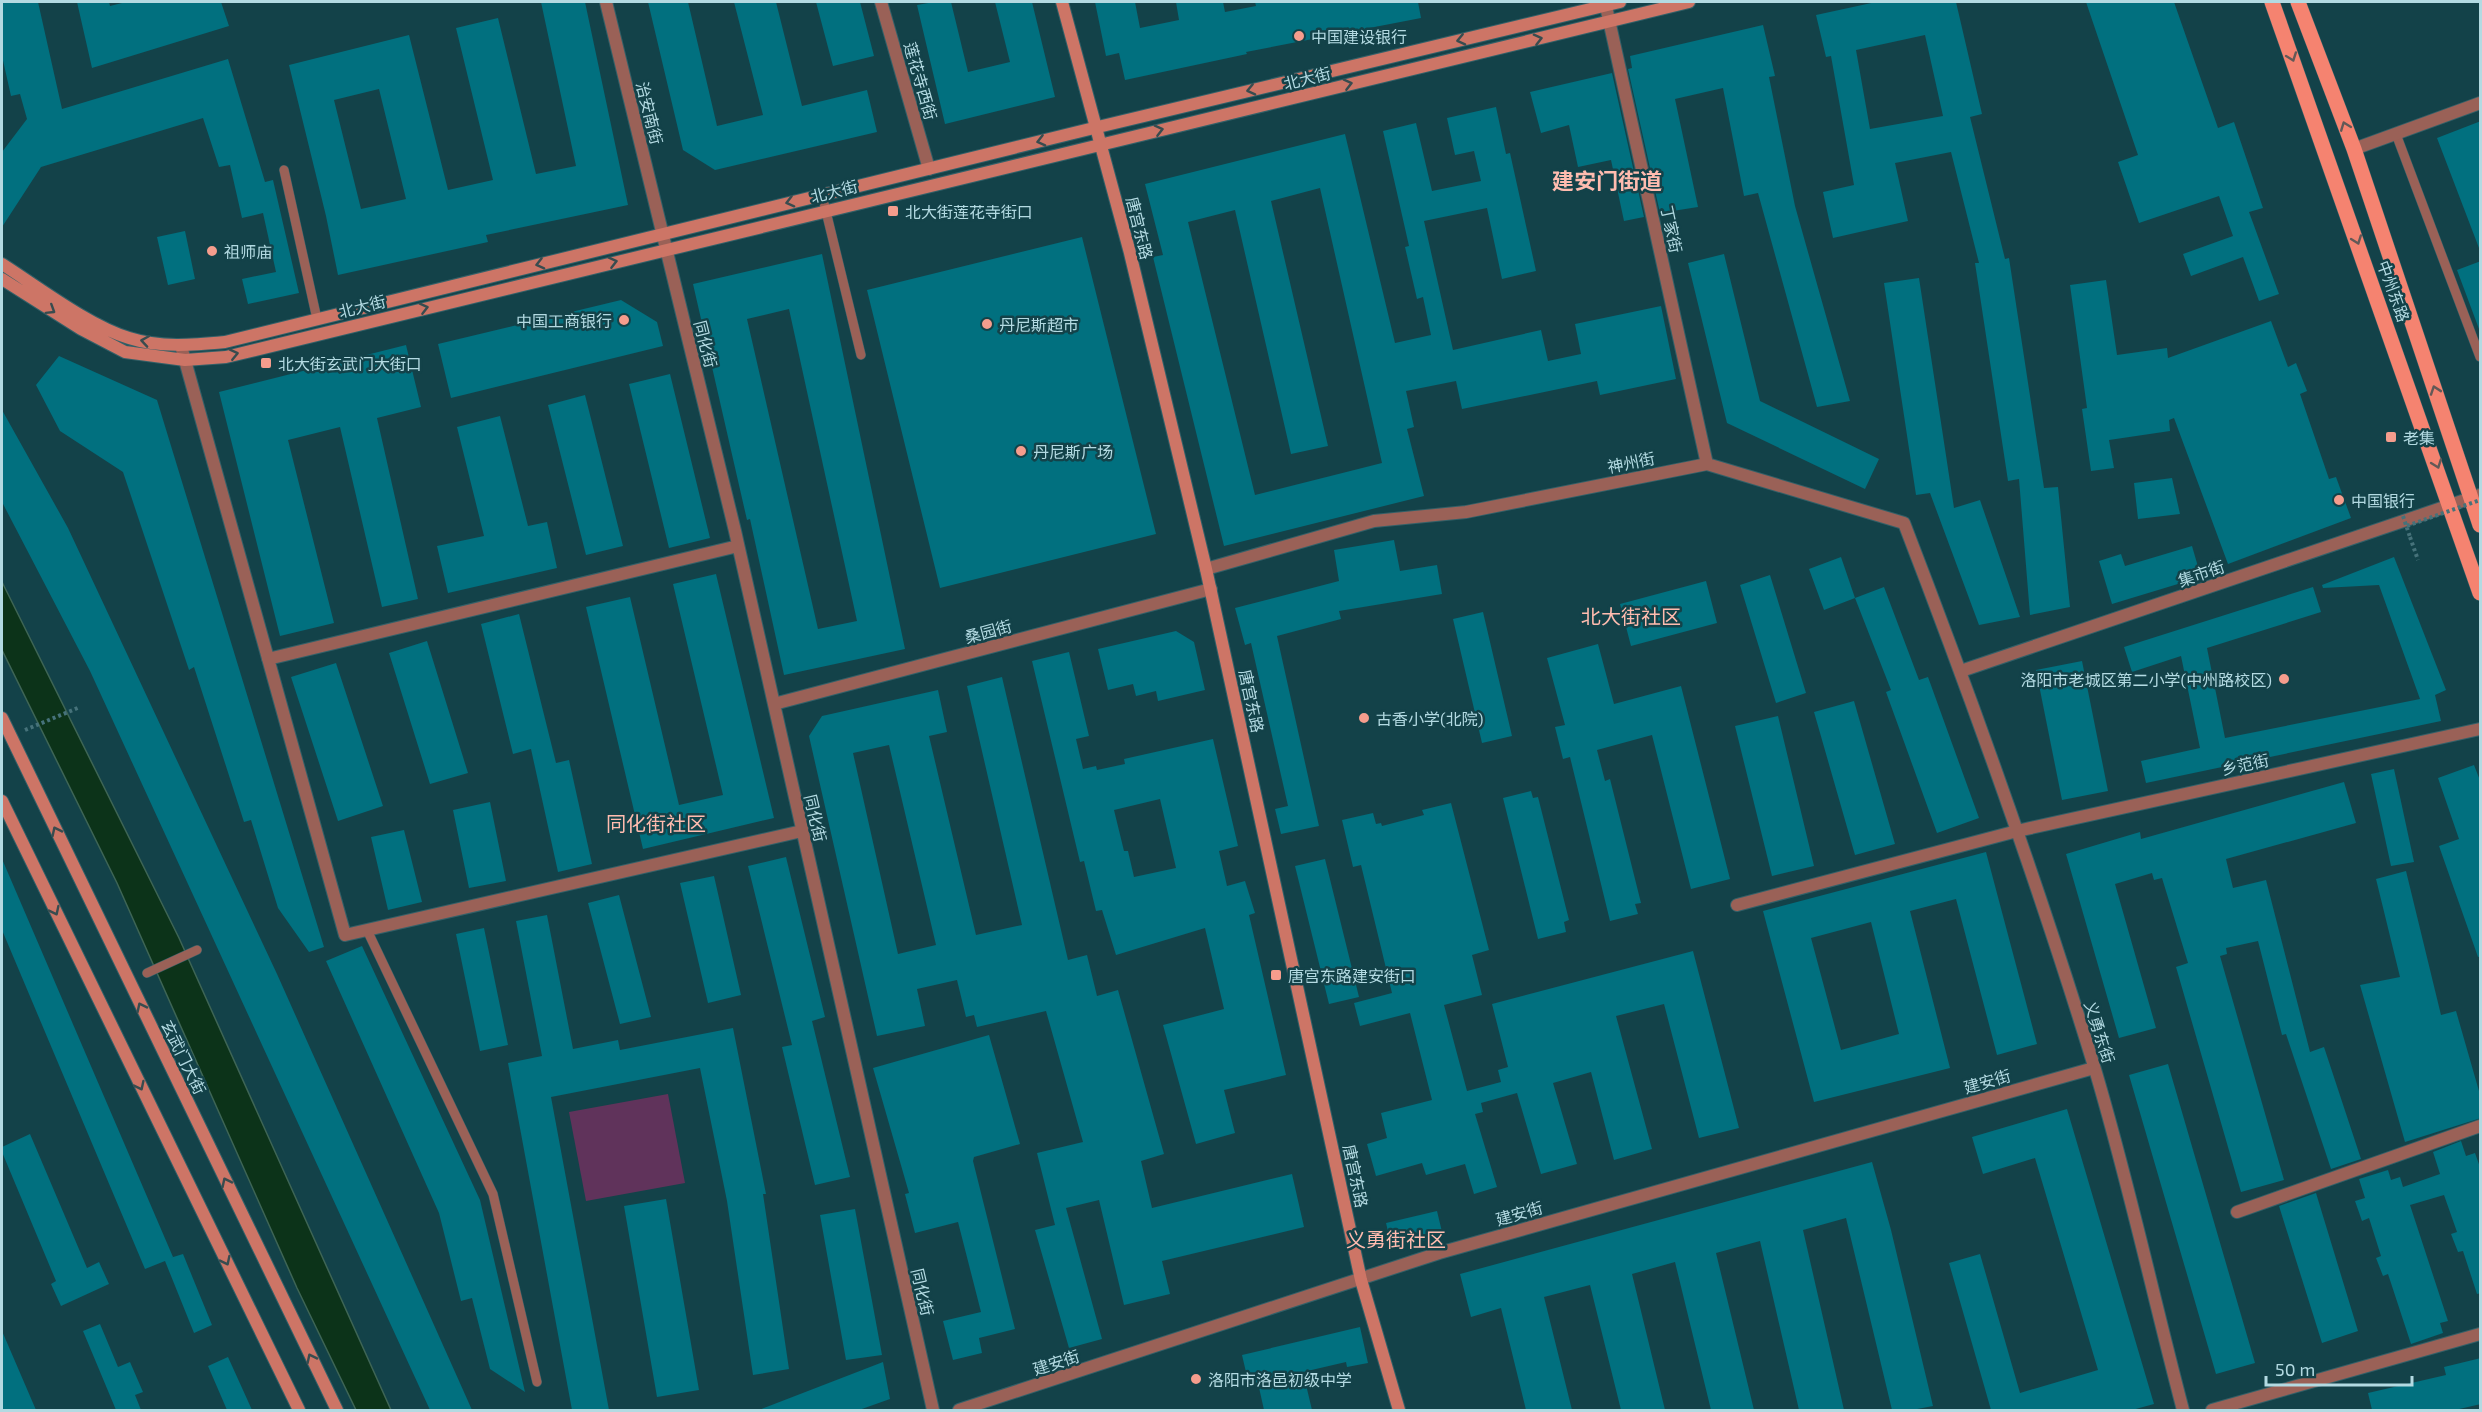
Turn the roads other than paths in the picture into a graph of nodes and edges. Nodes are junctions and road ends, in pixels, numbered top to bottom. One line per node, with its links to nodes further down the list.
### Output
1 (606, 2): 19 (street, 治安南街)
2 (882, 2): 15 (street, 莲花寺西街)
3 (1062, 2): 11 (street, 唐宫东路)
4 (1620, 2): 8 (street, 北大街)
5 (1689, 2): 9 (street, 北大街)
6 (2272, 2): 30 (main road, 中州东路, one-way to 30)
7 (2298, 2): 14 (main road, 中州东路, one-way to 7)
8 (1606, 3): 9 (street, 丁家街); 11 (street, 北大街, one-way to 11)
9 (1610, 22): 13 (street, 北大街, one-way to 9); 28 (street, 丁家街)
10 (2481, 103): 12 (street)
11 (1098, 127): 13 (street, 唐宫东路); 15 (street, 北大街, one-way to 15)
12 (2396, 134): 14 (street); 26 (lane)
13 (1102, 144): 18 (street, 北大街); 33 (street, 唐宫东路)
14 (2354, 149): 29 (main road, 中州东路, one-way to 14)
15 (928, 169): 17 (street, 北大街)
16 (284, 170): 23 (lane)
17 (822, 195): 18 (lane); 19 (street, 北大街, one-way to 19)
18 (826, 210): 20 (street, 北大街); 25 (lane)
19 (663, 233): 20 (street, 同化街); 23 (street, 北大街, one-way to 23)
20 (667, 249): 27 (street, 北大街, one-way to 20); 32 (street, 同化街)
21 (2, 264): 24 (street, 北大街, one-way to 21)
22 (2, 279): 27 (street, 北大街, one-way to 27)
23 (317, 319): 24 (street, 北大街)
24 (181, 346): 27 (street)
25 (861, 354)
26 (2481, 357)
27 (185, 360): 36 (street)
28 (1707, 464): 33 (street, 神州街); 37 (street, 神州街)
29 (2478, 498): 30 (street, 集市街); 31 (main road, 中州东路)
30 (2452, 506): 35 (main road, 中州东路); 37 (street, 集市街)
31 (2481, 525)
32 (738, 546): 36 (street); 38 (street, 同化街)
33 (1206, 569): 34 (street, 唐宫东路)
34 (1210, 589): 38 (street, 桑园街); 51 (street, 唐宫东路)
35 (2481, 592)
36 (268, 659): 45 (street)
37 (1961, 671): 43 (street, 义勇东街)
38 (774, 704): 42 (street, 同化街)
39 (2, 718): 55 (street, 玄武门大街, one-way to 39)
40 (2481, 729): 43 (street, 乡范街)
41 (2, 801): 54 (street, one-way to 54)
42 (802, 831): 45 (street); 56 (street, 同化街)
43 (2018, 831): 44 (street, 乡范街); 48 (street, 义勇东街)
44 (1737, 905)
45 (367, 930): 53 (lane)
46 (197, 950): 47 (lane)
47 (147, 973)
48 (2094, 1068): 51 (street, 建安街); 59 (street, 义勇东街)
49 (2481, 1126): 50 (street)
50 (2237, 1212)
51 (1362, 1280): 57 (street, 建安街); 58 (street, 唐宫东路)
52 (2481, 1334): 60 (street)
53 (537, 1383)
54 (298, 1410)
55 (337, 1410)
56 (933, 1410)
57 (959, 1410)
58 (1399, 1410)
59 (2183, 1410)
60 (2212, 1410)

